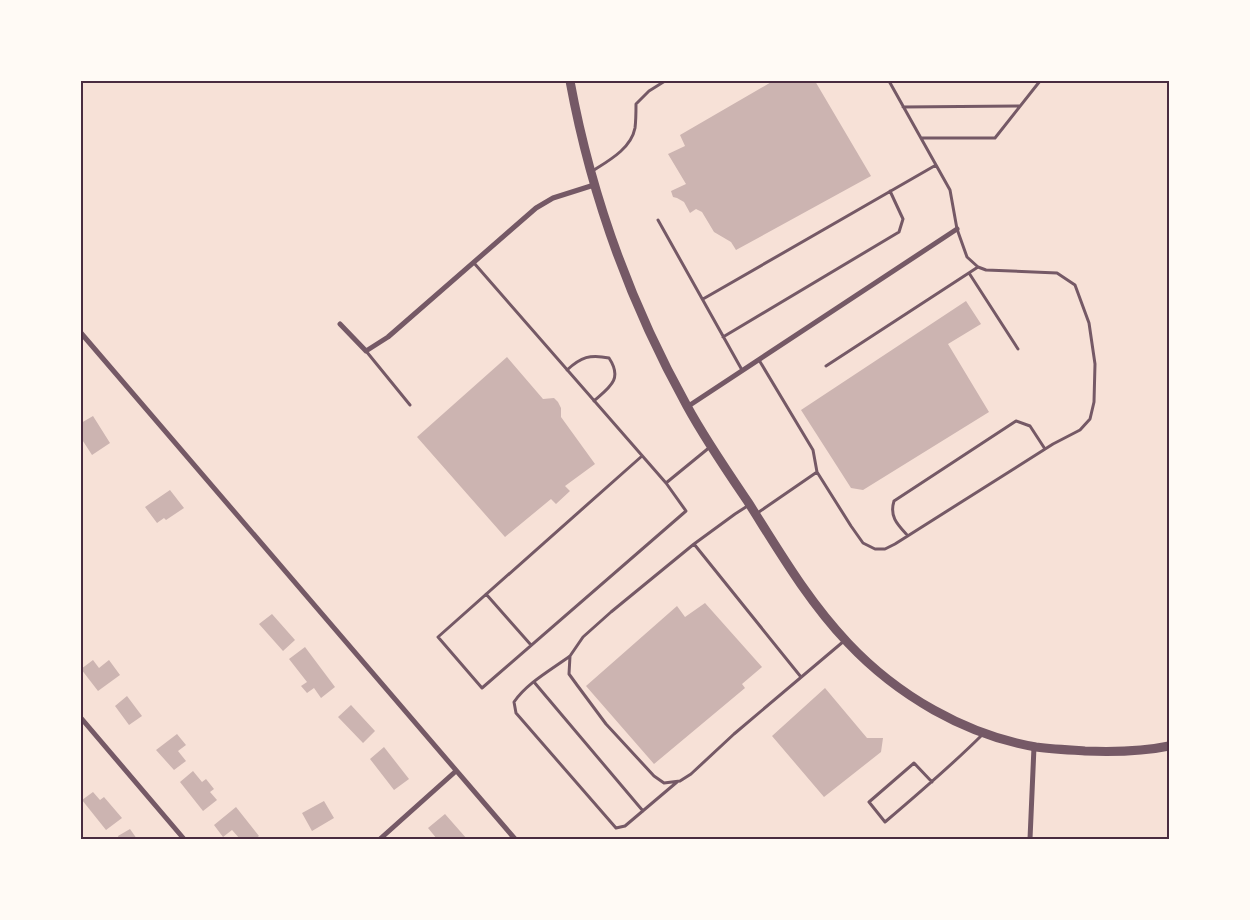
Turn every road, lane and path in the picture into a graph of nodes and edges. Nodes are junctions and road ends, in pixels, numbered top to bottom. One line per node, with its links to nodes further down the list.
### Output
1 (570, 81): 9 (street)
2 (664, 81): 9 (lane)
3 (889, 81): 6 (lane)
4 (1040, 81): 5 (lane)
5 (1020, 106): 6 (lane); 7 (lane)
6 (903, 107): 7 (lane)
7 (921, 138): 8 (lane)
8 (936, 165): 11 (lane); 13 (lane)
9 (591, 172): 10 (street)
10 (594, 185): 14 (street); 29 (street)
11 (890, 191): 17 (lane); 20 (lane)
12 (658, 220): 17 (lane)
13 (957, 229): 15 (lane); 23 (street)
14 (474, 263): 22 (street); 25 (lane)
15 (978, 267): 16 (lane); 31 (lane)
16 (969, 272): 21 (lane); 24 (lane)
17 (702, 300): 20 (lane)
18 (340, 324): 22 (street)
19 (81, 333): 49 (street)
20 (724, 337): 26 (lane)
21 (1018, 349)
22 (366, 351): 28 (lane)
23 (759, 360): 26 (street); 33 (lane)
24 (826, 366)
25 (567, 370): 27 (lane); 27 (lane)
26 (742, 371): 29 (street)
27 (594, 401): 32 (lane)
28 (410, 405)
29 (687, 407): 30 (street)
30 (711, 446): 34 (lane); 35 (street)
31 (1044, 449): 37 (lane); 37 (lane)
32 (642, 456): 34 (lane); 39 (lane)
33 (818, 472): 36 (lane); 37 (lane)
34 (666, 483): 41 (lane)
35 (750, 505): 36 (street); 38 (lane)
36 (756, 514): 40 (street)
37 (908, 536)
38 (694, 544): 42 (lane); 43 (lane)
39 (486, 594): 41 (lane); 41 (lane)
40 (845, 640): 43 (lane); 46 (street)
41 (531, 645)
42 (570, 656): 44 (lane); 50 (lane)
43 (800, 677): 50 (lane)
44 (534, 682): 52 (lane); 52 (lane)
45 (81, 718): 53 (street)
46 (984, 733): 47 (street); 51 (lane)
47 (1034, 746): 48 (street); 56 (street)
48 (1169, 746)
49 (456, 771): 54 (street); 55 (street)
50 (677, 782): 52 (lane)
51 (932, 782): 51 (lane)
52 (643, 811)
53 (184, 839)
54 (380, 839)
55 (514, 839)
56 (1030, 839)

